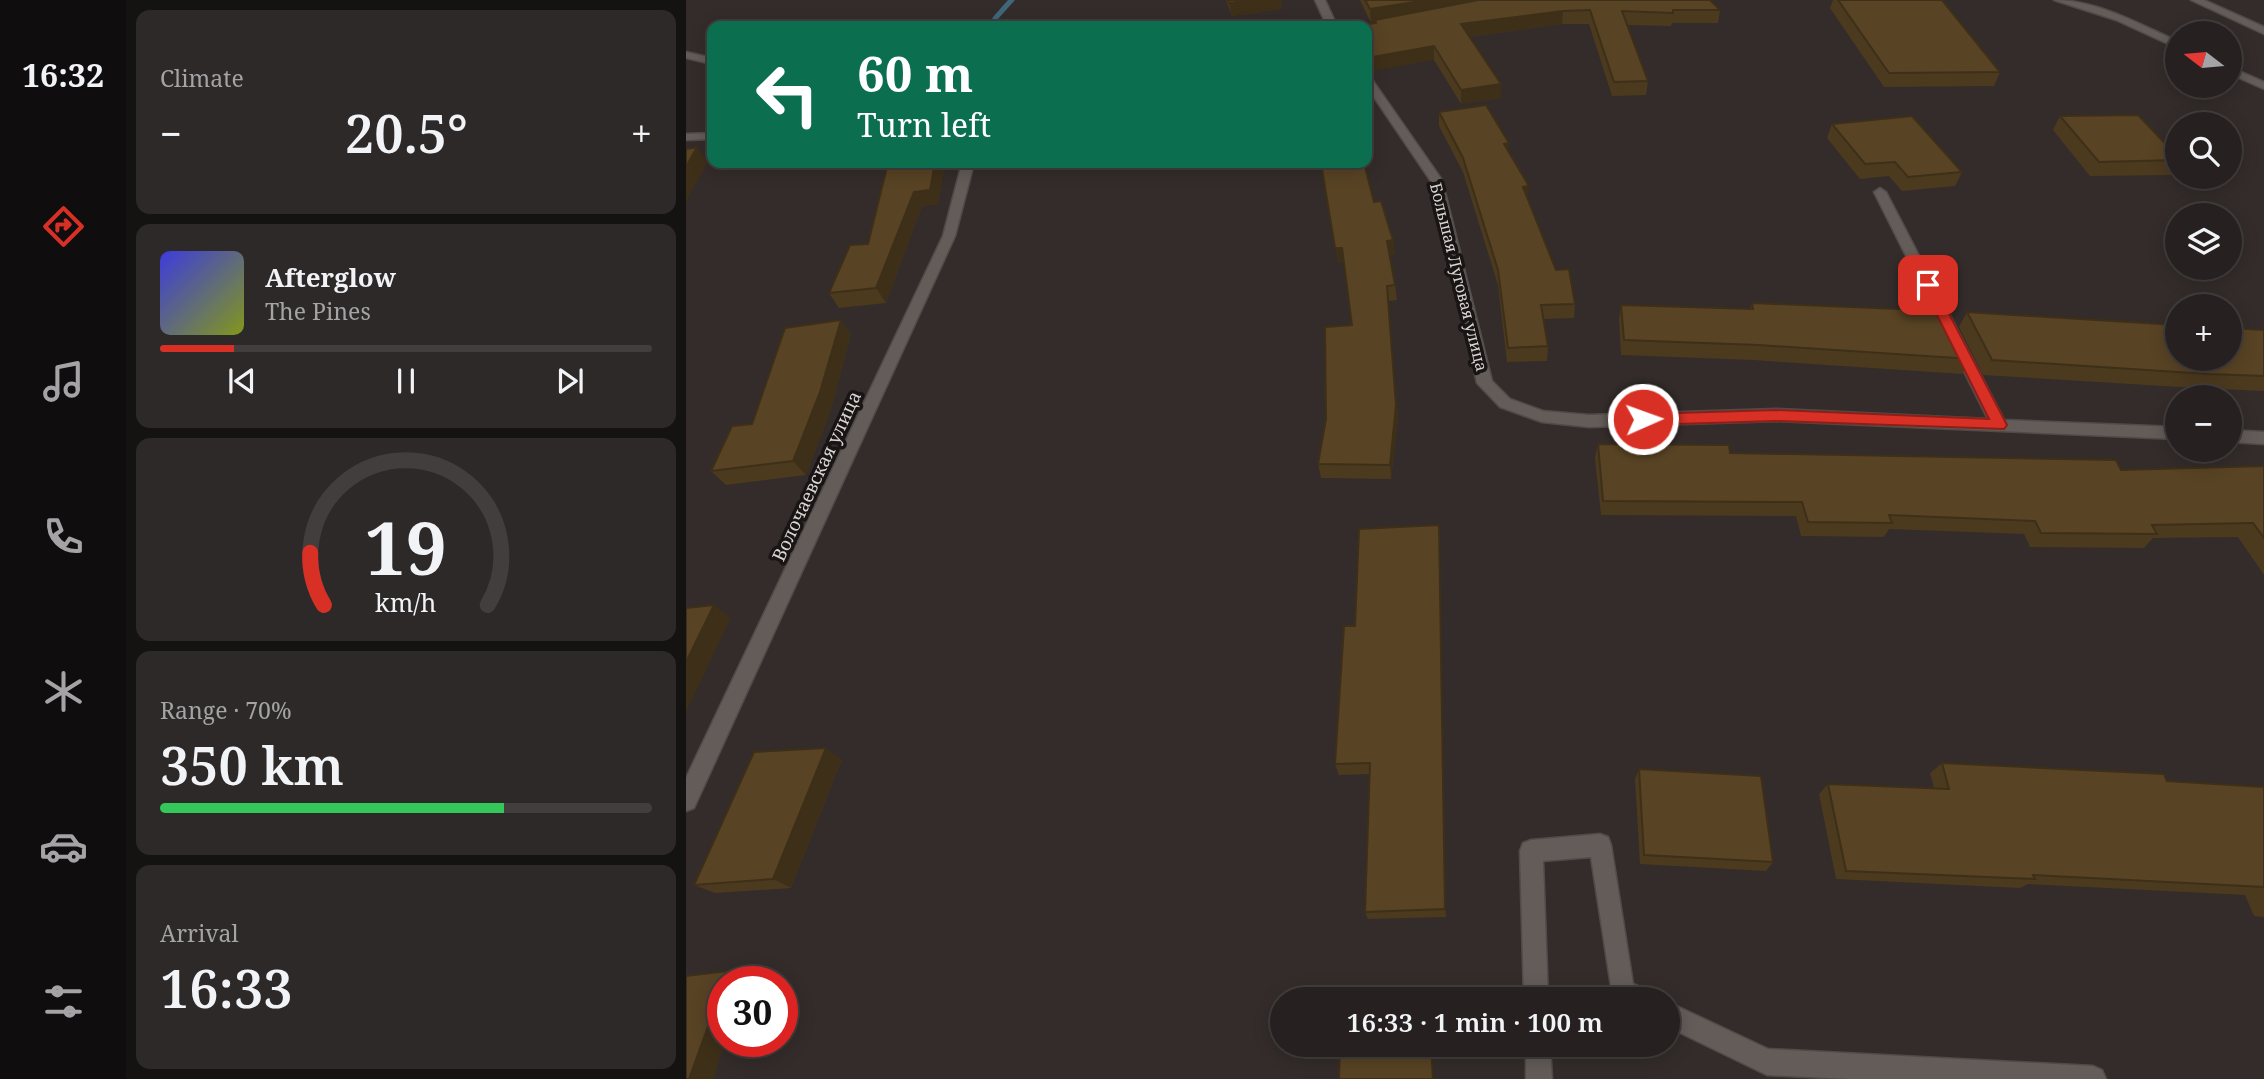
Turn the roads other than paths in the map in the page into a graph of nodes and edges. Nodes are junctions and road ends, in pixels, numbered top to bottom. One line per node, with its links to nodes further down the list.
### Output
1 (1320, 0): 4 (street)
2 (2059, 0): 6 (street)
3 (2196, 0): 5 (street)
4 (1330, 21)
5 (2264, 31)
6 (2165, 39)
7 (686, 55): 8 (street)
8 (707, 60)
9 (2242, 76): 10 (street)
10 (2264, 86)
11 (1372, 87): 16 (street, Большая Луговая улица)
12 (686, 136): 13 (street)
13 (707, 136)
14 (967, 168): 20 (street, Волочаевская улица)
15 (1880, 192): 16 (street)
16 (1999, 425): 17 (street)
17 (2165, 432)
18 (2242, 437): 19 (street)
19 (2264, 438)
20 (686, 801)
21 (1536, 987): 22 (street)
22 (1621, 987)
23 (1680, 1020): 26 (street)
24 (1538, 1057): 25 (street)
25 (1539, 1079)
26 (2093, 1079)

